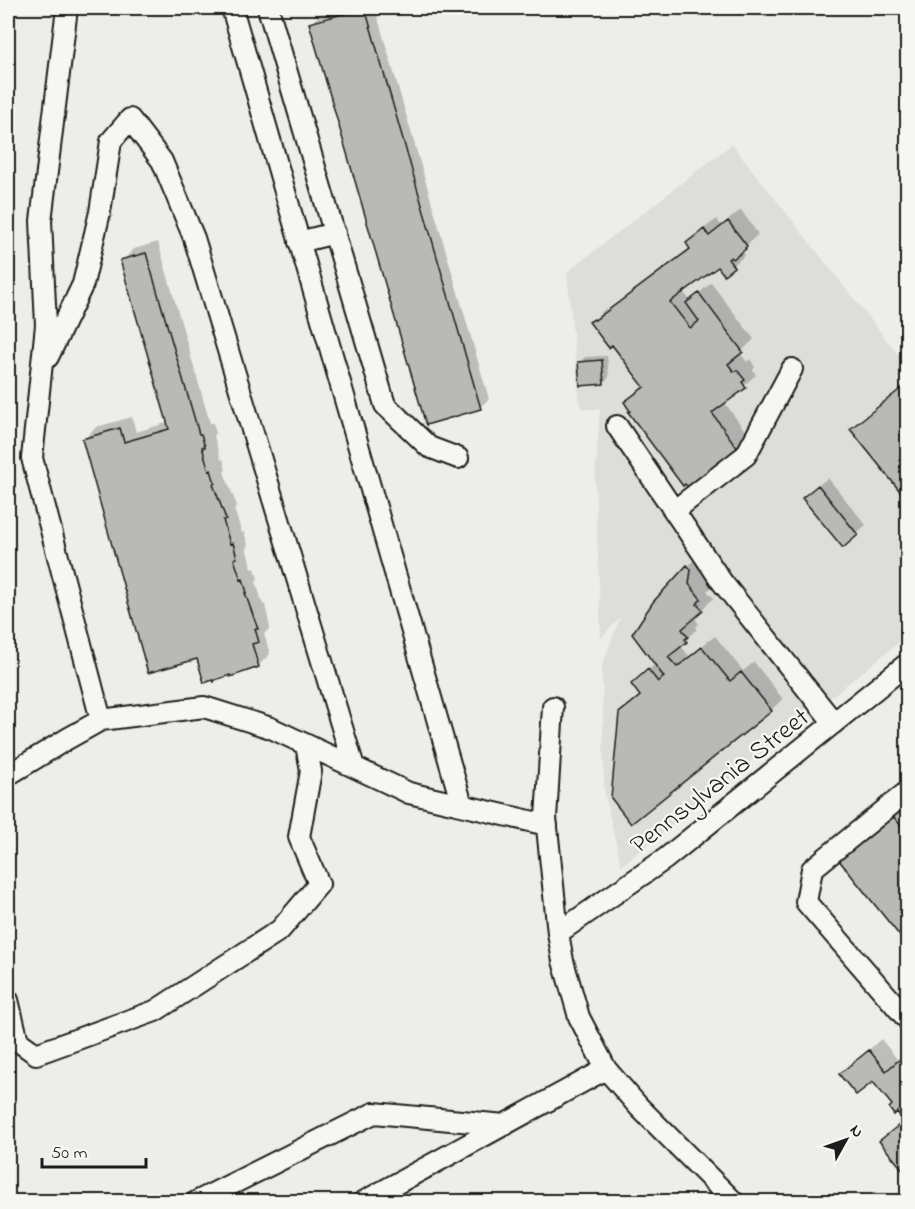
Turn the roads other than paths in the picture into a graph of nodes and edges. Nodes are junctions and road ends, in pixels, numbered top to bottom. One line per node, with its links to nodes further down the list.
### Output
1 (67, 8): 7 (street)
2 (232, 8): 5 (street)
3 (268, 8): 4 (street)
4 (335, 233): 5 (street); 9 (street)
5 (299, 242): 19 (street)
6 (792, 369): 10 (street)
7 (41, 370): 13 (street); 16 (street)
8 (617, 426): 10 (street)
9 (458, 458)
10 (675, 511): 14 (street)
11 (908, 663): 14 (street, Pennsylvania Street)
12 (553, 707): 20 (street)
13 (101, 720): 15 (street); 17 (street)
14 (834, 723): 21 (street, Pennsylvania Street)
15 (306, 745): 16 (street); 22 (street)
16 (354, 767): 19 (street)
17 (8, 775)
18 (908, 791): 23 (street)
19 (462, 805): 20 (street)
20 (547, 825): 21 (street)
21 (558, 933): 24 (street)
22 (8, 999)
23 (908, 1020)
24 (606, 1070): 25 (street); 28 (street)
25 (505, 1125): 26 (street); 27 (street)
26 (196, 1202)
27 (363, 1202)
28 (734, 1202)

